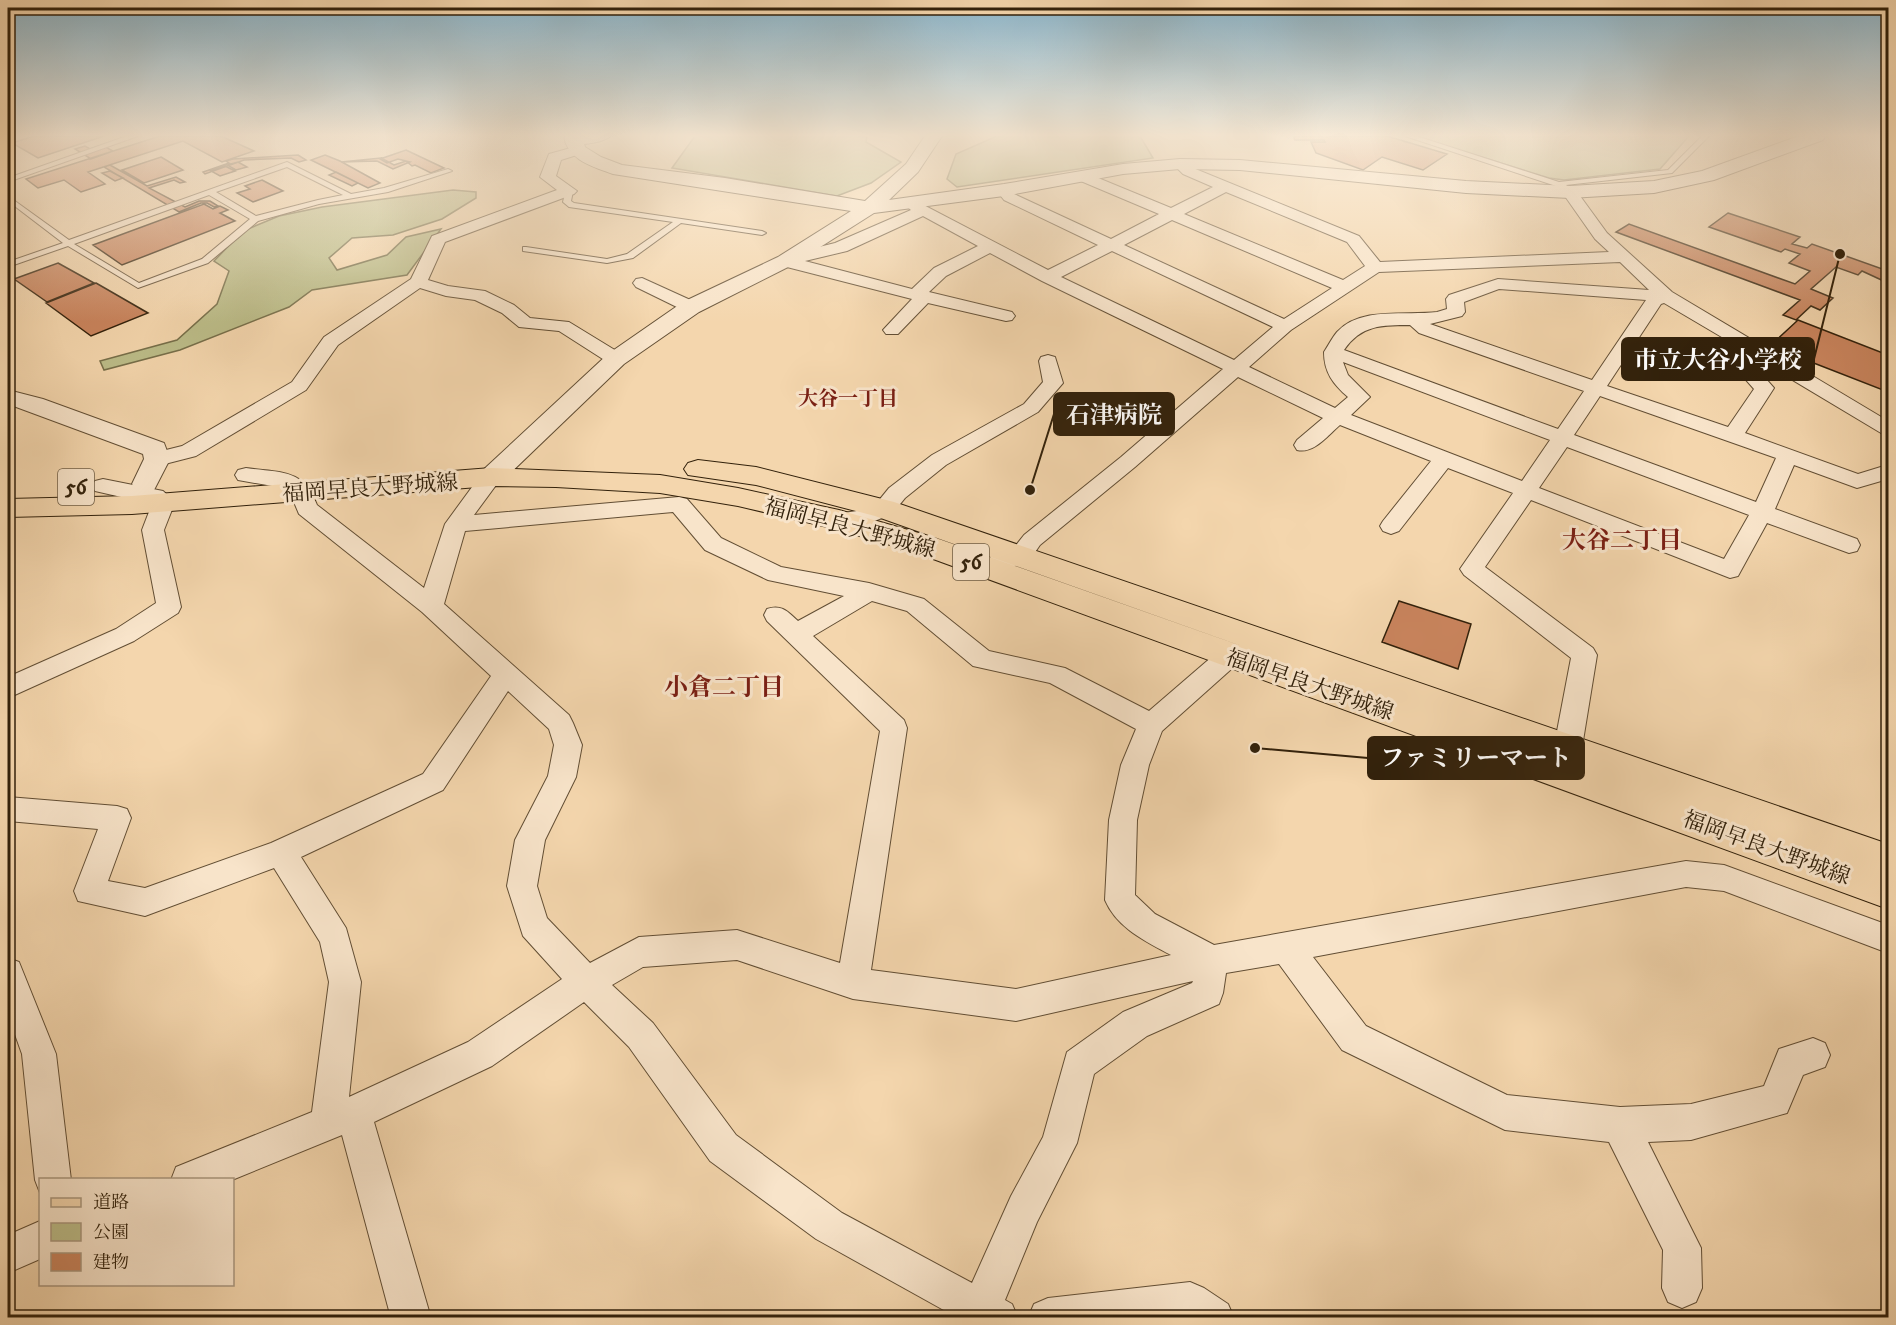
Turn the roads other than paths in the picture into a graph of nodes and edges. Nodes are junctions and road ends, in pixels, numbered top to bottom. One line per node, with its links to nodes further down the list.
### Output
1 (8, 198): 21 (lane)
2 (194, 198): 21 (lane)
3 (220, 198): 18 (lane)
4 (342, 198): 18 (lane)
5 (548, 198): 30 (street)
6 (568, 198): 19 (lane)
7 (808, 198): 16 (street)
8 (880, 198): 16 (street)
9 (964, 198): 15 (street)
10 (1011, 198): 22 (street)
11 (1133, 198): 17 (street)
12 (1203, 198): 17 (street)
13 (1252, 198): 28 (street)
14 (1571, 198): 25 (street)
15 (918, 207): 16 (street); 23 (street); 26 (street)
16 (869, 208): 26 (street)
17 (1170, 214): 22 (street); 32 (street)
18 (255, 219): 21 (lane)
19 (679, 221): 20 (lane); 24 (lane)
20 (762, 233)
21 (68, 243): 27 (lane)
22 (1110, 245): 29 (street); 38 (street)
23 (990, 246): 29 (street); 33 (street)
24 (526, 249)
25 (1622, 257): 28 (street); 34 (street)
26 (785, 261): 33 (street); 35 (street)
27 (8, 265)
28 (1375, 267): 32 (street)
29 (1048, 277): 44 (street)
30 (418, 282): 42 (street); 57 (street)
31 (642, 283): 35 (street)
32 (1345, 287): 38 (street)
33 (921, 296): 36 (street); 39 (street)
34 (1666, 296): 37 (street); 40 (street); 45 (street)
35 (692, 307): 42 (street)
36 (1006, 316)
37 (1414, 319): 41 (street); 45 (street)
38 (1285, 326): 44 (street)
39 (892, 330)
40 (1751, 348): 48 (street); 49 (street)
41 (1333, 352): 47 (street); 50 (street)
42 (616, 359): 54 (street)
43 (1048, 361): 62 (street)
44 (1236, 368): 47 (street); 69 (street)
45 (1595, 389): 49 (street); 50 (street)
46 (8, 397): 57 (street)
47 (1335, 416): 51 (street); 53 (street)
48 (1888, 429)
49 (1733, 436): 52 (street)
50 (1561, 437): 59 (street); 63 (street)
51 (1304, 445)
52 (1788, 455): 55 (street); 63 (street)
53 (1444, 458): 59 (street); 66 (street)
54 (501, 468): 56 (main road, 福岡早良大野城線 / 56); 60 (main road, 福岡早良大野城線 / 56); 62 (main road, 福岡早良大野城線 / 56); 64 (main road, 福岡早良大野城線 / 56); 65 (street)
55 (1884, 473)
56 (246, 475): 57 (main road, 福岡早良大野城線 / 56); 60 (street)
57 (156, 482): 58 (main road, 福岡早良大野城線 / 56); 60 (main road, 福岡早良大野城線 / 56); 61 (main road, 福岡早良大野城線 / 56); 78 (street)
58 (8, 488)
59 (1527, 490): 63 (street); 80 (street)
60 (301, 492): 74 (street)
61 (8, 508)
62 (884, 509): 64 (street); 67 (street); 69 (main road, 福岡早良大野城線 / 56)
63 (1762, 512): 68 (street)
64 (839, 520): 67 (main road, 福岡早良大野城線 / 56)
65 (456, 524): 71 (street); 74 (street)
66 (1390, 526)
67 (925, 545): 70 (main road, 福岡早良大野城線 / 56)
68 (1849, 545)
69 (1021, 555): 70 (street); 72 (main road, 福岡早良大野城線 / 56); 73 (street)
70 (979, 565): 73 (main road, 福岡早良大野城線 / 56)
71 (869, 592): 79 (street); 89 (street)
72 (1139, 597): 75 (main road, 福岡早良大野城線 / 56); 76 (street)
73 (1072, 599): 76 (main road, 福岡早良大野城線 / 56)
74 (431, 606): 77 (street)
75 (1300, 654): 76 (street); 80 (main road, 福岡早良大野城線 / 56)
76 (1230, 656): 79 (street); 84 (main road, 福岡早良大野城線 / 56)
77 (506, 674): 82 (street); 88 (street)
78 (8, 688)
79 (1151, 725): 87 (street)
80 (1568, 747): 83 (main road, 福岡早良大野城線 / 56)
81 (8, 809): 82 (street)
82 (281, 852): 92 (street)
83 (1888, 861)
84 (1888, 891)
85 (1888, 939): 86 (street)
86 (1286, 947): 87 (street); 93 (street)
87 (1212, 961): 89 (street); 99 (street)
88 (586, 982): 89 (street); 92 (street); 99 (street)
89 (853, 983)
90 (10, 990): 94 (street)
91 (1813, 1055): 93 (street)
92 (341, 1118): 95 (street); 100 (street)
93 (1620, 1125): 98 (street)
94 (53, 1178)
95 (191, 1178)
96 (39, 1240): 97 (street)
97 (8, 1254)
98 (1682, 1288)
99 (990, 1313)
100 (411, 1317)
101 (1048, 1317): 102 (street)
102 (1214, 1317)

